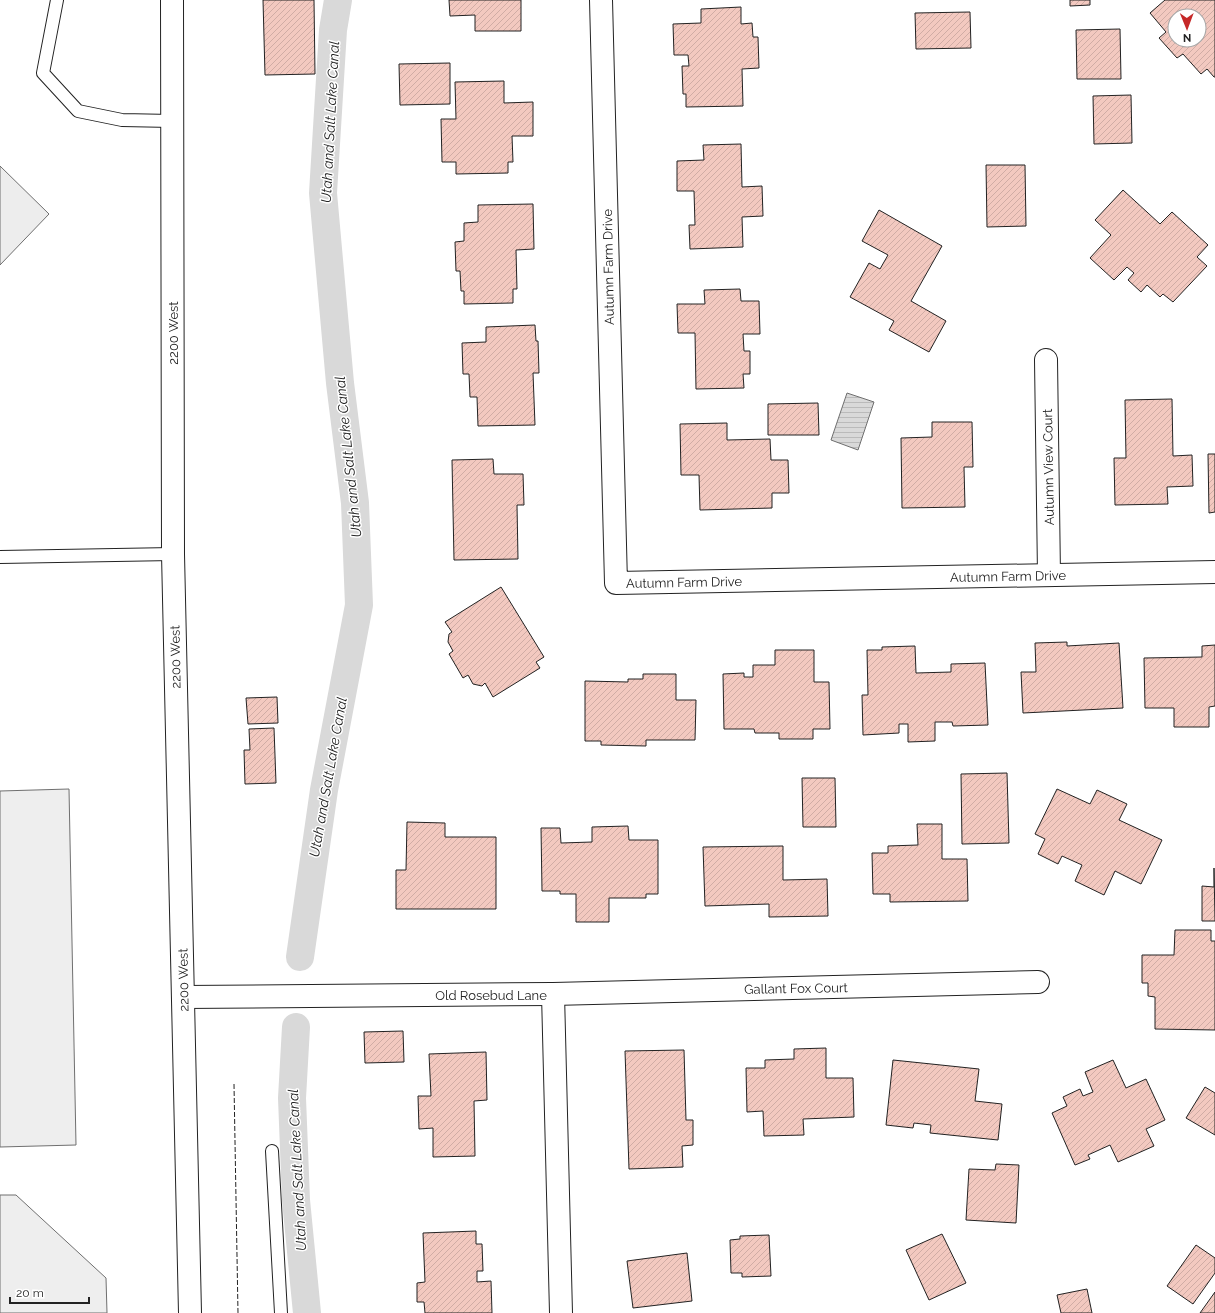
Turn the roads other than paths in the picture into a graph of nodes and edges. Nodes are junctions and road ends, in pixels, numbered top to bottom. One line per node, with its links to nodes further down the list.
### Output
1 (57, 0): 4 (lane)
2 (172, 0): 4 (street, 2200 West)
3 (601, 0): 9 (street, Autumn Farm Drive)
4 (172, 121): 6 (street, 2200 West)
5 (1046, 360): 9 (street, Autumn View Court)
6 (173, 554): 7 (lane); 12 (street, 2200 West)
7 (0, 558)
8 (1215, 572): 9 (street, Autumn Farm Drive)
9 (1049, 575)
10 (1038, 982): 11 (street, Gallant Fox Court)
11 (553, 994): 12 (street, Old Rosebud Lane); 16 (street, Old Rosebud Lane)
12 (183, 997): 14 (street, 2200 West)
13 (272, 1151): 15 (lane)
14 (190, 1313)
15 (281, 1313)
16 (561, 1313)

